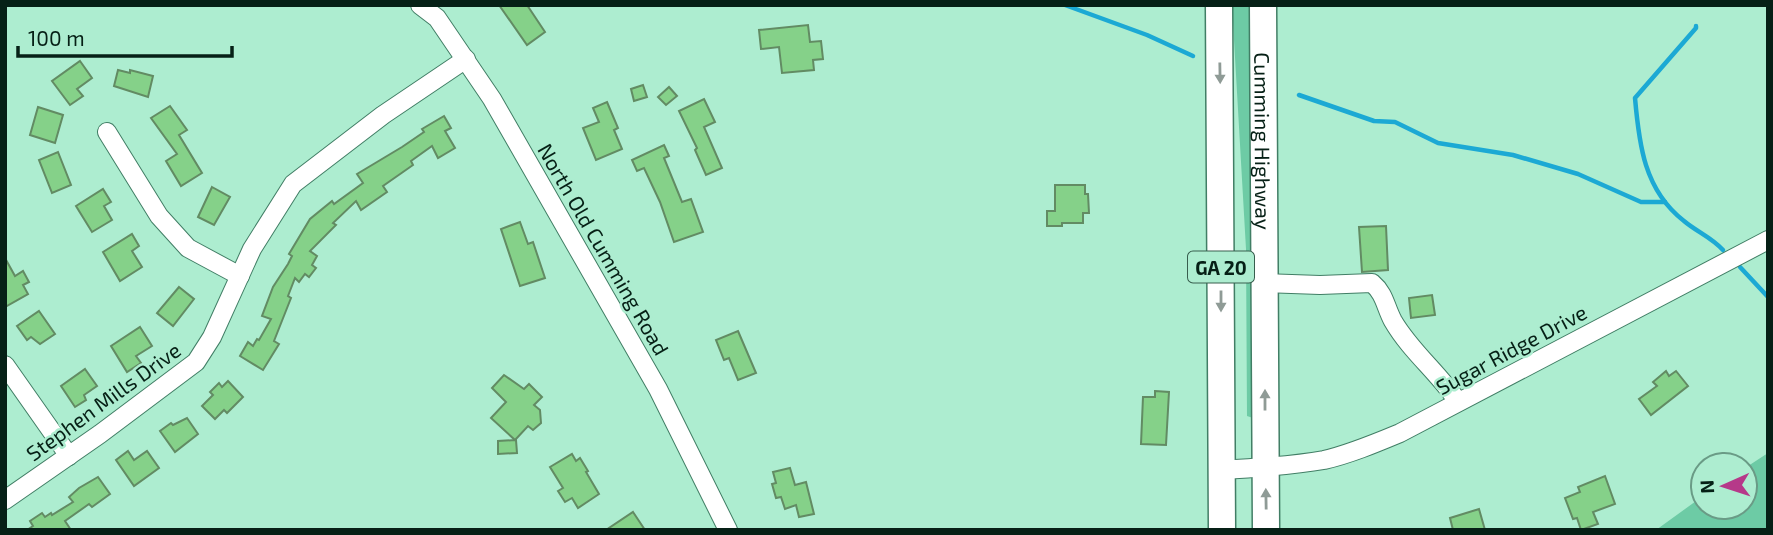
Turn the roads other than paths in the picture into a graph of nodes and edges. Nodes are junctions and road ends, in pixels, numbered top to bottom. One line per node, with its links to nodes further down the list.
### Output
1 (420, 5): 4 (street, North Old Cumming Road)
2 (1219, 5): 13 (highway, Cumming Highway / GA 20, one-way to 13)
3 (1263, 5): 8 (highway, Cumming Highway / GA 20)
4 (466, 58): 7 (street, Stephen Mills Drive); 15 (street, North Old Cumming Road)
5 (107, 132): 7 (street)
6 (1768, 240): 10 (street, Sugar Ridge Drive)
7 (240, 276): 11 (street, Stephen Mills Drive)
8 (1264, 283): 10 (street); 12 (highway, Cumming Highway / GA 20, one-way to 8)
9 (5, 365): 11 (street)
10 (1458, 402): 12 (street, Sugar Ridge Drive)
11 (69, 456): 14 (street, Stephen Mills Drive)
12 (1265, 468): 13 (street, Sugar Ridge Drive); 17 (highway, Cumming Highway / GA 20, one-way to 12)
13 (1222, 470): 16 (highway, Cumming Highway / GA 20)
14 (5, 500)
15 (728, 530)
16 (1222, 530)
17 (1266, 530)

